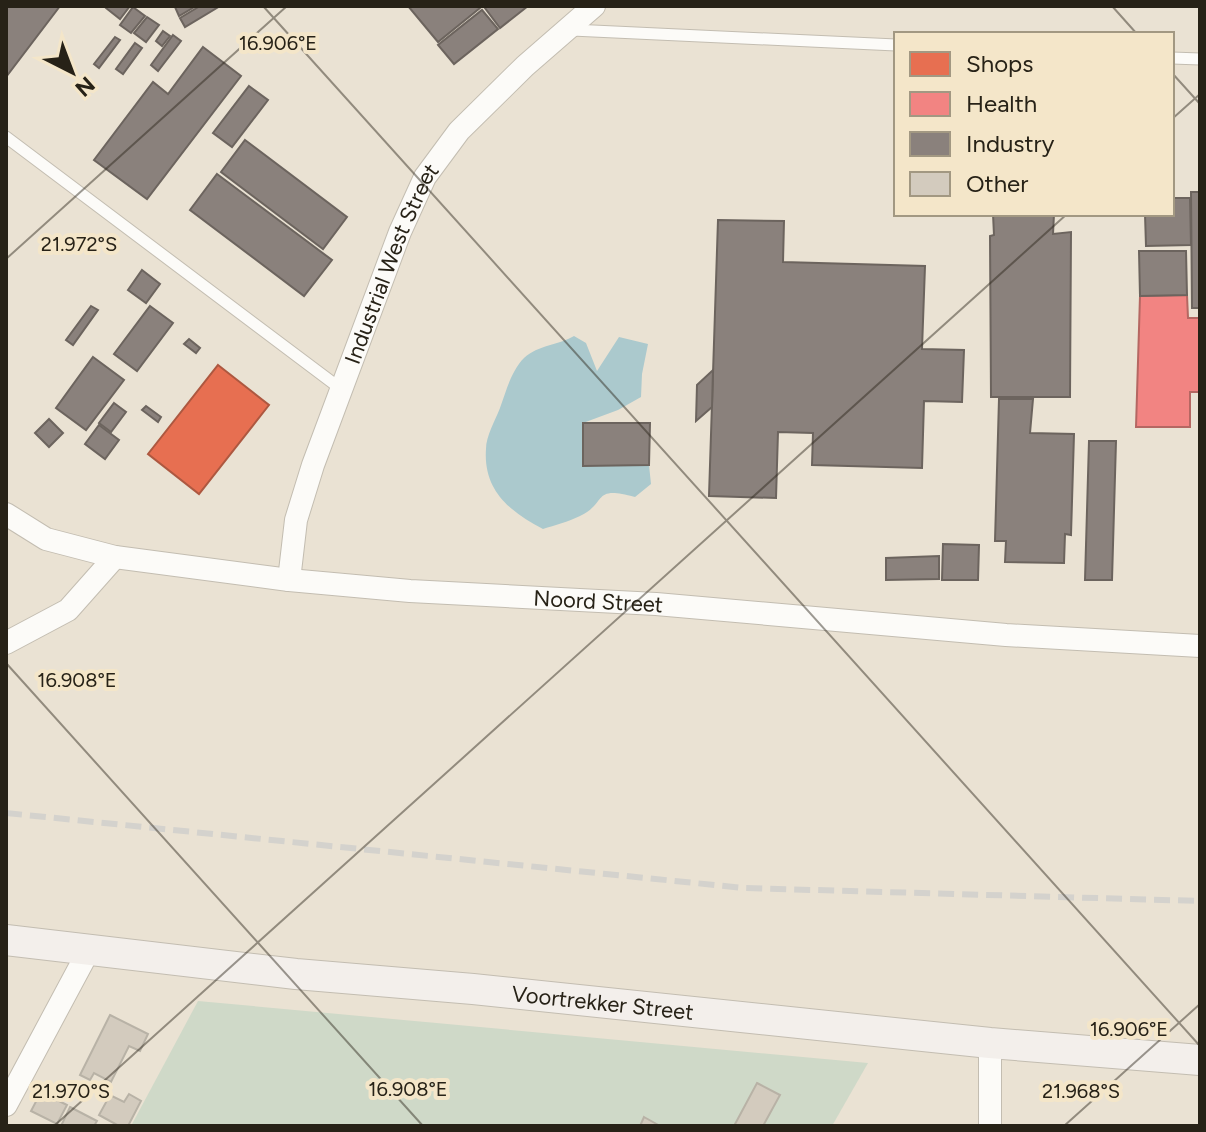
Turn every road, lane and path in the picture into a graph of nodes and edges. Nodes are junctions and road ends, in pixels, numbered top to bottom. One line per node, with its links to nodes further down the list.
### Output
1 (594, 6): 2 (street, Industrial West Street)
2 (567, 29): 3 (lane); 7 (street, Industrial West Street)
3 (894, 45)
4 (1174, 58): 5 (lane)
5 (1200, 59)
6 (6, 137): 7 (lane)
7 (341, 389): 10 (street, Industrial West Street)
8 (6, 514): 9 (street, Noord Street)
9 (115, 557): 10 (street, Noord Street); 11 (street)
10 (289, 580): 12 (street, Noord Street)
11 (6, 643)
12 (1200, 646)
13 (6, 940): 14 (main road, Voortrekker Street)
14 (89, 950): 15 (main road, Voortrekker Street); 17 (street)
15 (990, 1043): 16 (main road, Voortrekker Street); 18 (street)
16 (1200, 1060)
17 (6, 1105)
18 (990, 1126)

